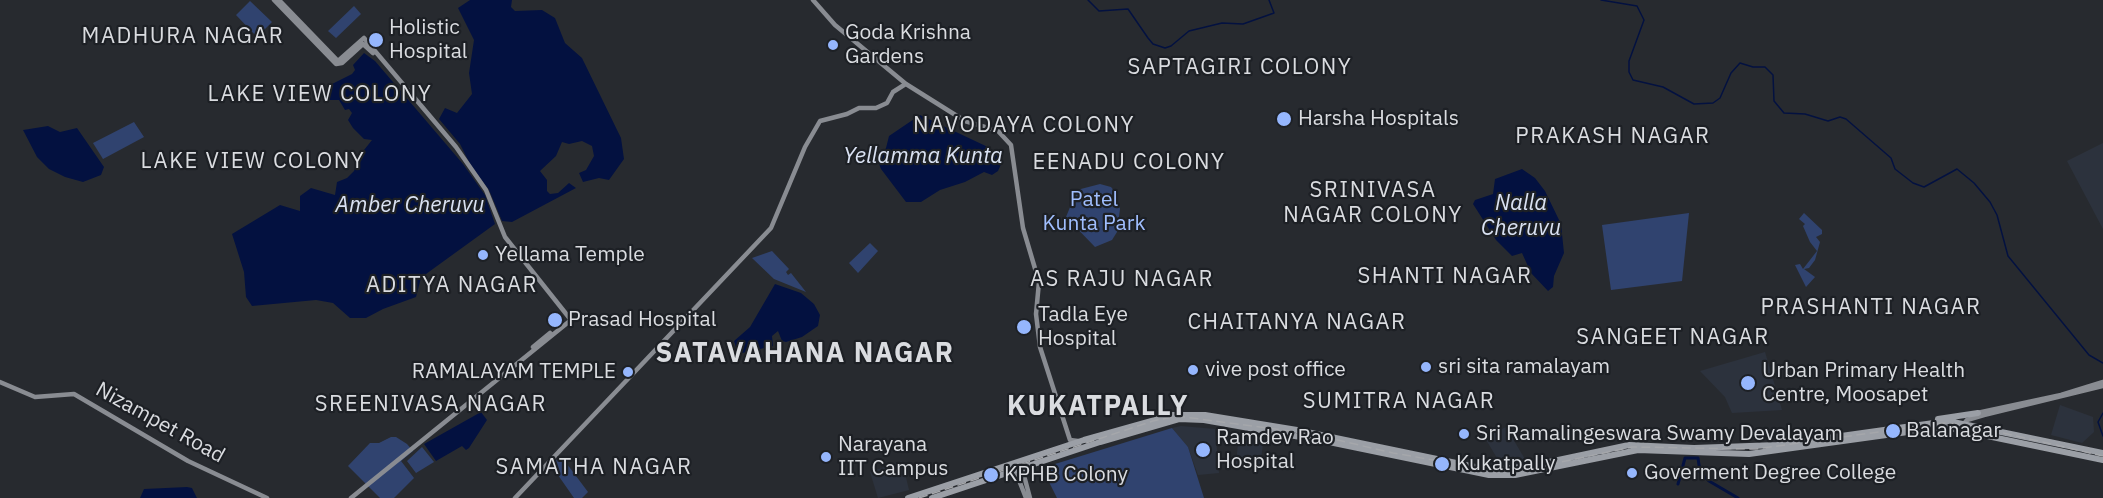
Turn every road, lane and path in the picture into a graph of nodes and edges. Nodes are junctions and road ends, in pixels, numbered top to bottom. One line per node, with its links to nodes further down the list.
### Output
1 (274, 0): 5 (main road)
2 (279, 0): 5 (main road)
3 (812, 0): 4 (main road)
4 (854, 40): 6 (main road); 7 (main road)
5 (363, 42): 9 (main road); 9 (main road)
6 (904, 85): 7 (main road); 25 (main road)
7 (928, 100): 8 (main road)
8 (1018, 193): 20 (main road); 20 (main road)
9 (514, 251): 28 (main road)
10 (0, 383): 12 (main road, Nizampet Road)
11 (2103, 384): 13 (main road)
12 (74, 394): 26 (main road, Nizampet Road); 27 (main road, Nizampet Road)
13 (1978, 415): 14 (highway); 15 (main road); 16 (highway)
14 (1932, 422): 15 (highway); 19 (highway)
15 (1960, 426): 16 (highway); 18 (highway); 19 (highway)
16 (1982, 427): 18 (highway)
17 (1130, 429): 20 (highway); 20 (highway); 22 (highway)
18 (2022, 438): 21 (highway); 23 (highway)
19 (1814, 443): 22 (highway); 22 (highway)
20 (1071, 446): 24 (highway)
21 (2103, 453)
22 (1579, 458)
23 (2103, 459)
24 (1018, 467): 29 (highway); 30 (highway); 31 (main road)
25 (519, 496)
26 (261, 498)
27 (267, 498)
28 (349, 498)
29 (908, 498)
30 (932, 498)
31 (1028, 498)

